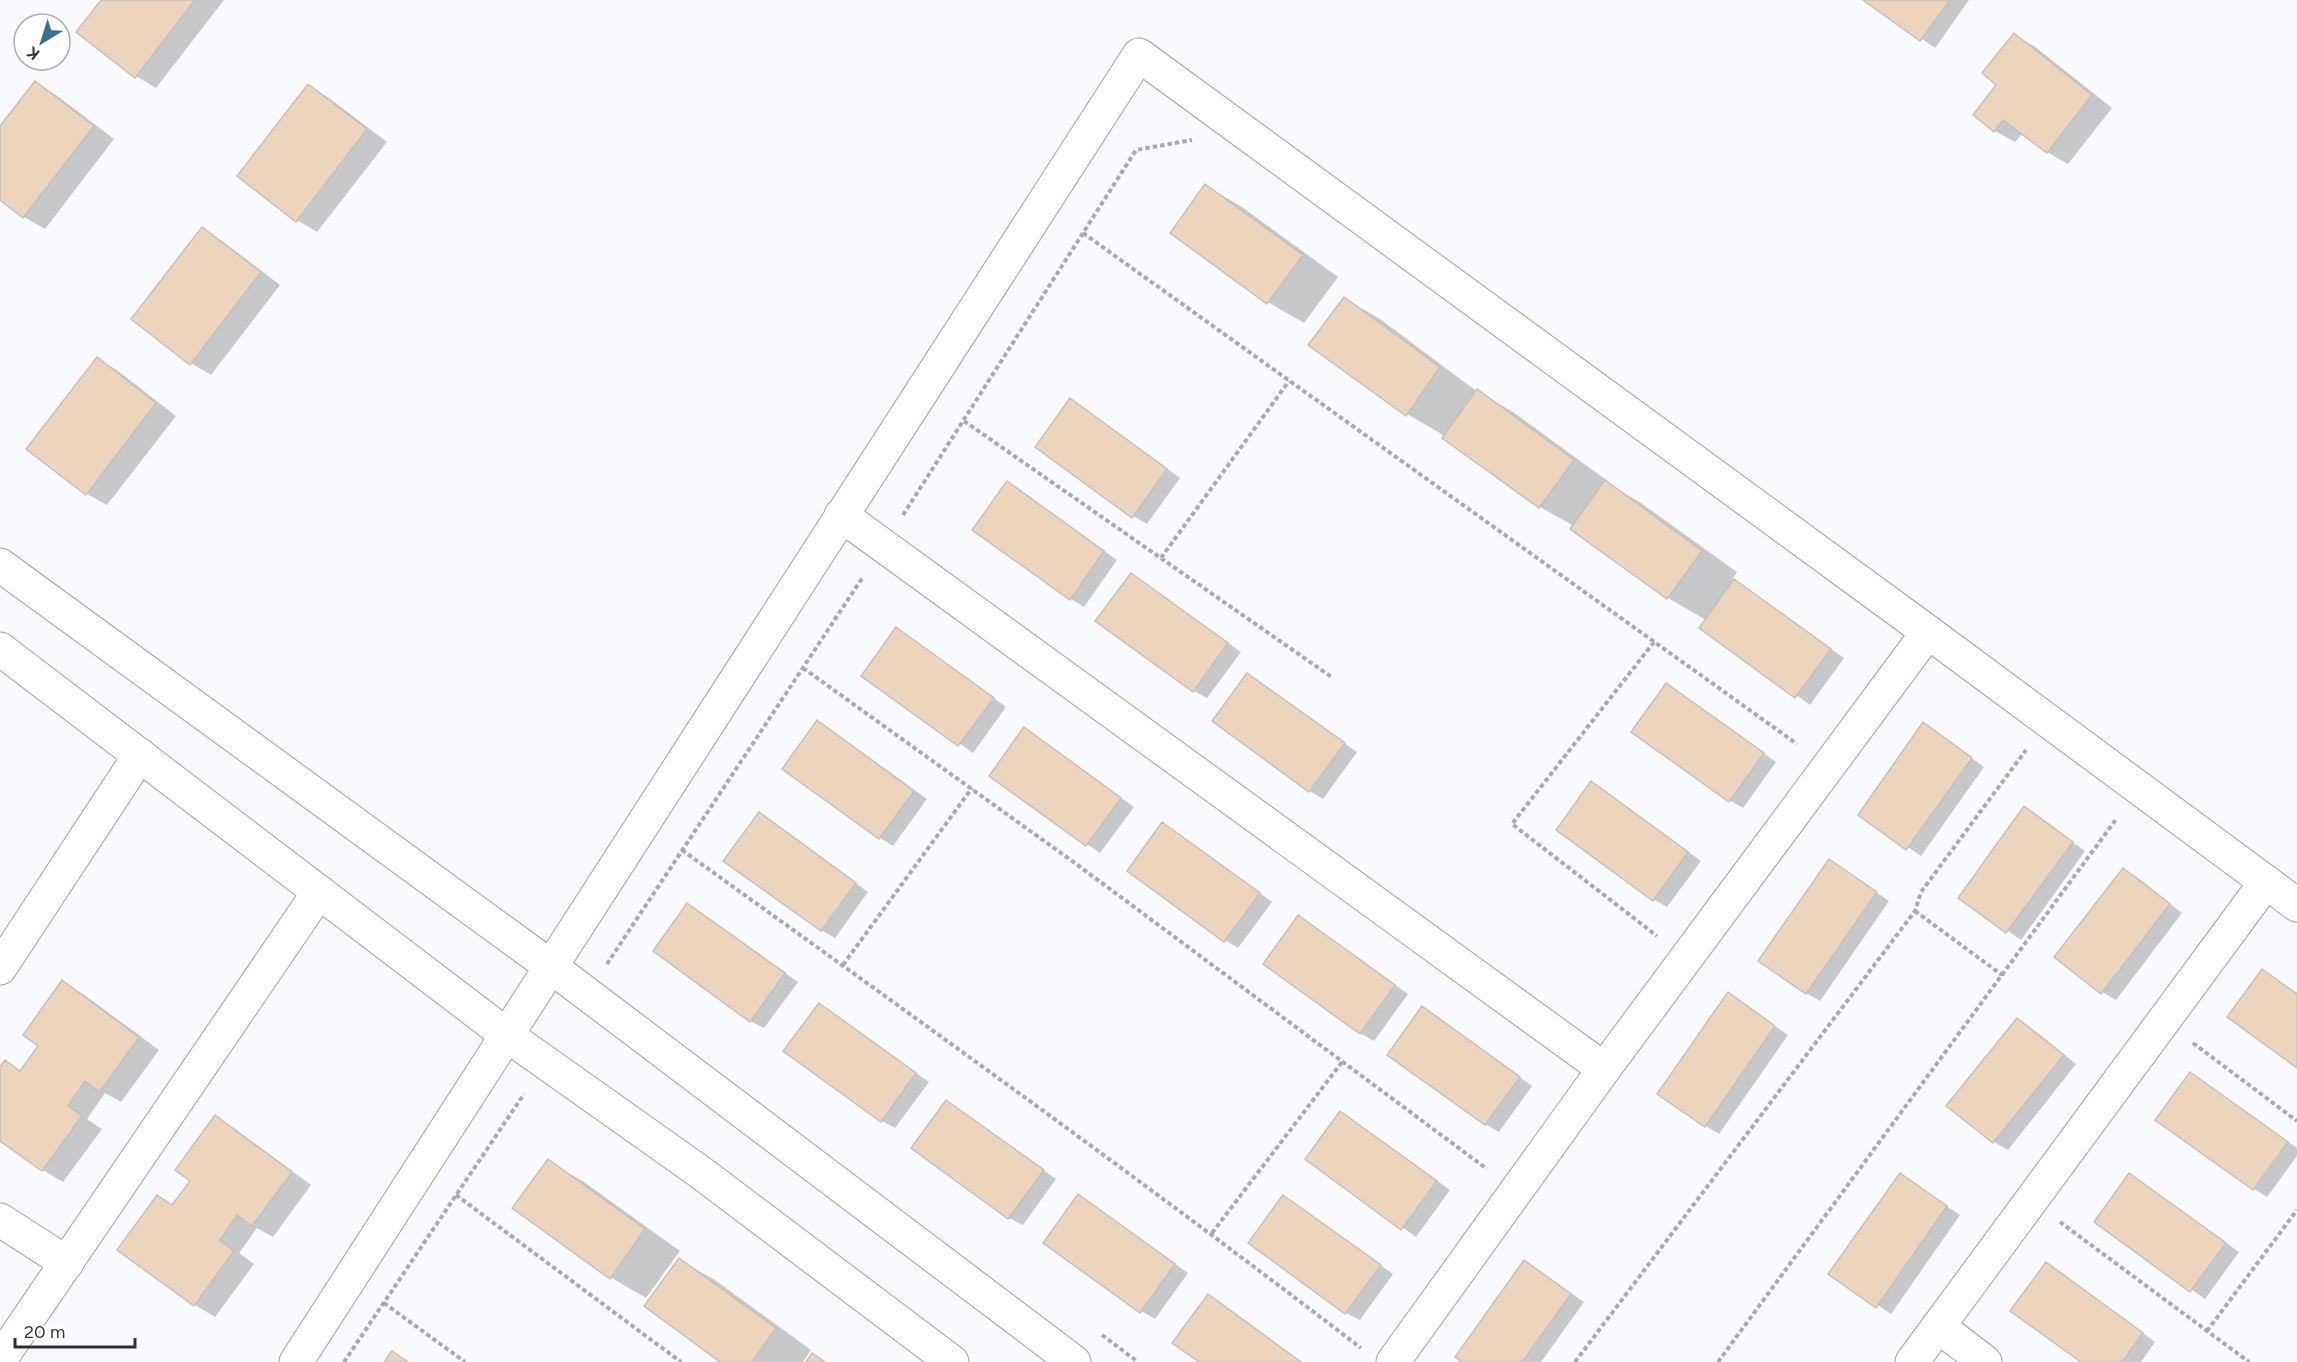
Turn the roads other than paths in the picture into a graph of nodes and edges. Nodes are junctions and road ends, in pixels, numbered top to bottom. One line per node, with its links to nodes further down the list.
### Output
1 (841, 515): 3 (street); 9 (street); 12 (street)
2 (0, 565): 9 (street)
3 (1928, 632): 6 (street); 12 (street)
4 (0, 649): 5 (street)
5 (140, 755): 7 (street); 10 (street)
6 (2266, 882): 8 (street); 15 (street)
7 (319, 892): 11 (street); 14 (street)
8 (2297, 905)
9 (550, 966): 11 (street); 20 (street)
10 (0, 968)
11 (508, 1036): 18 (street); 19 (street)
12 (1604, 1069): 16 (street)
13 (0, 1220): 14 (street)
14 (67, 1263): 17 (street)
15 (1938, 1326): 21 (street); 22 (street)
16 (1381, 1358)
17 (0, 1360)
18 (296, 1362)
19 (952, 1362)
20 (1074, 1362)
21 (1912, 1362)
22 (1986, 1362)

